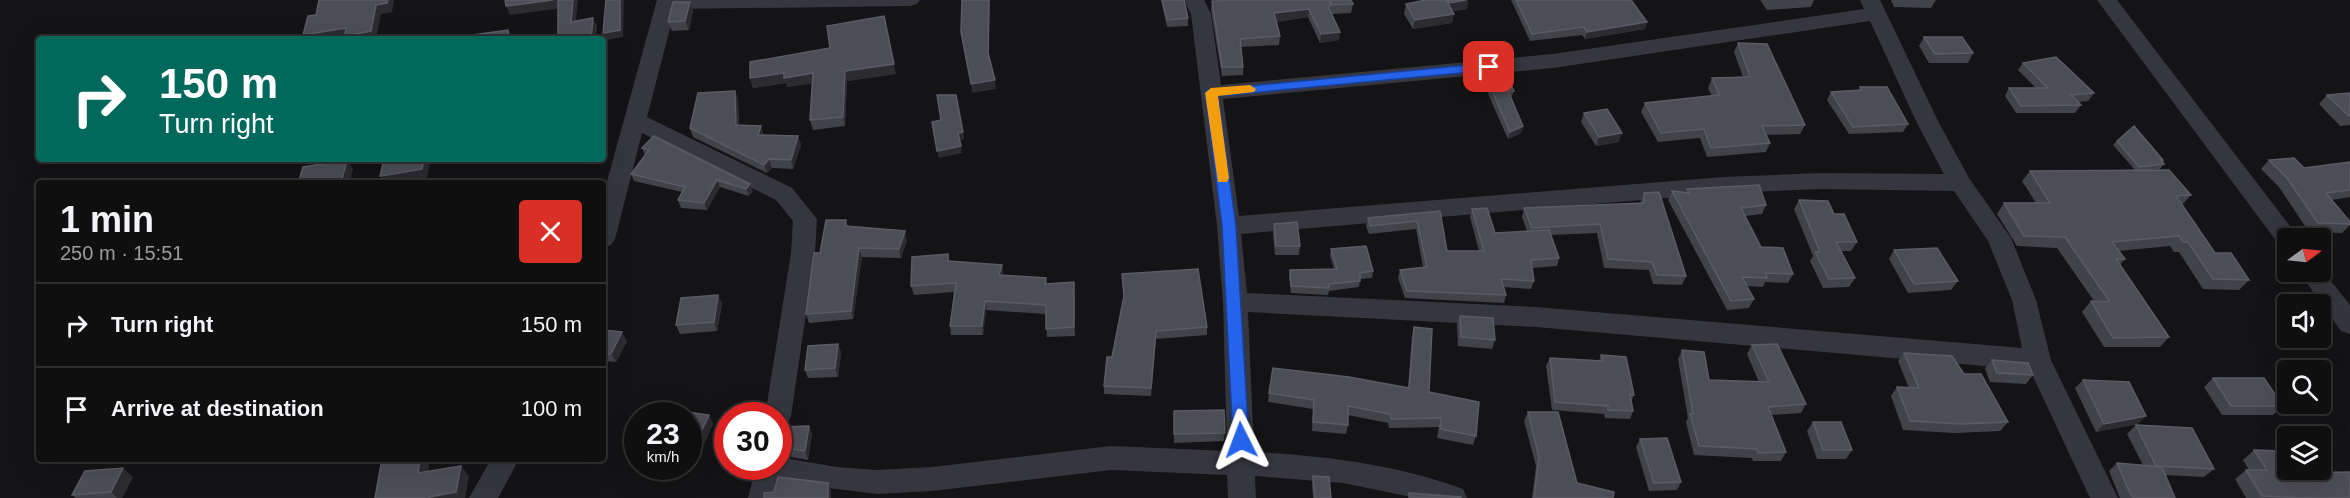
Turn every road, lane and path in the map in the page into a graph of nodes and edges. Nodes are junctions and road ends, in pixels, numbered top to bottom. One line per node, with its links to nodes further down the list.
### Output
1 (910, 0): 4 (street)
2 (1194, 0): 6 (street)
3 (2107, 0): 11 (street)
4 (667, 2): 7 (street)
5 (1874, 7): 6 (street); 8 (street)
6 (1211, 93): 9 (street)
7 (636, 121): 10 (street); 16 (street)
8 (1960, 183): 9 (street); 15 (street)
9 (1229, 226): 13 (street)
10 (606, 228)
11 (2279, 228)
12 (2318, 282): 14 (street)
13 (1235, 302): 15 (street); 18 (street)
14 (2350, 324)
15 (2038, 360): 25 (street)
16 (780, 402)
17 (502, 462): 21 (street)
18 (1242, 463): 19 (street); 23 (street); 24 (street)
19 (792, 471)
20 (766, 480): 22 (street)
21 (483, 498)
22 (762, 498)
23 (1242, 498)
24 (1453, 498)
25 (2104, 498)

